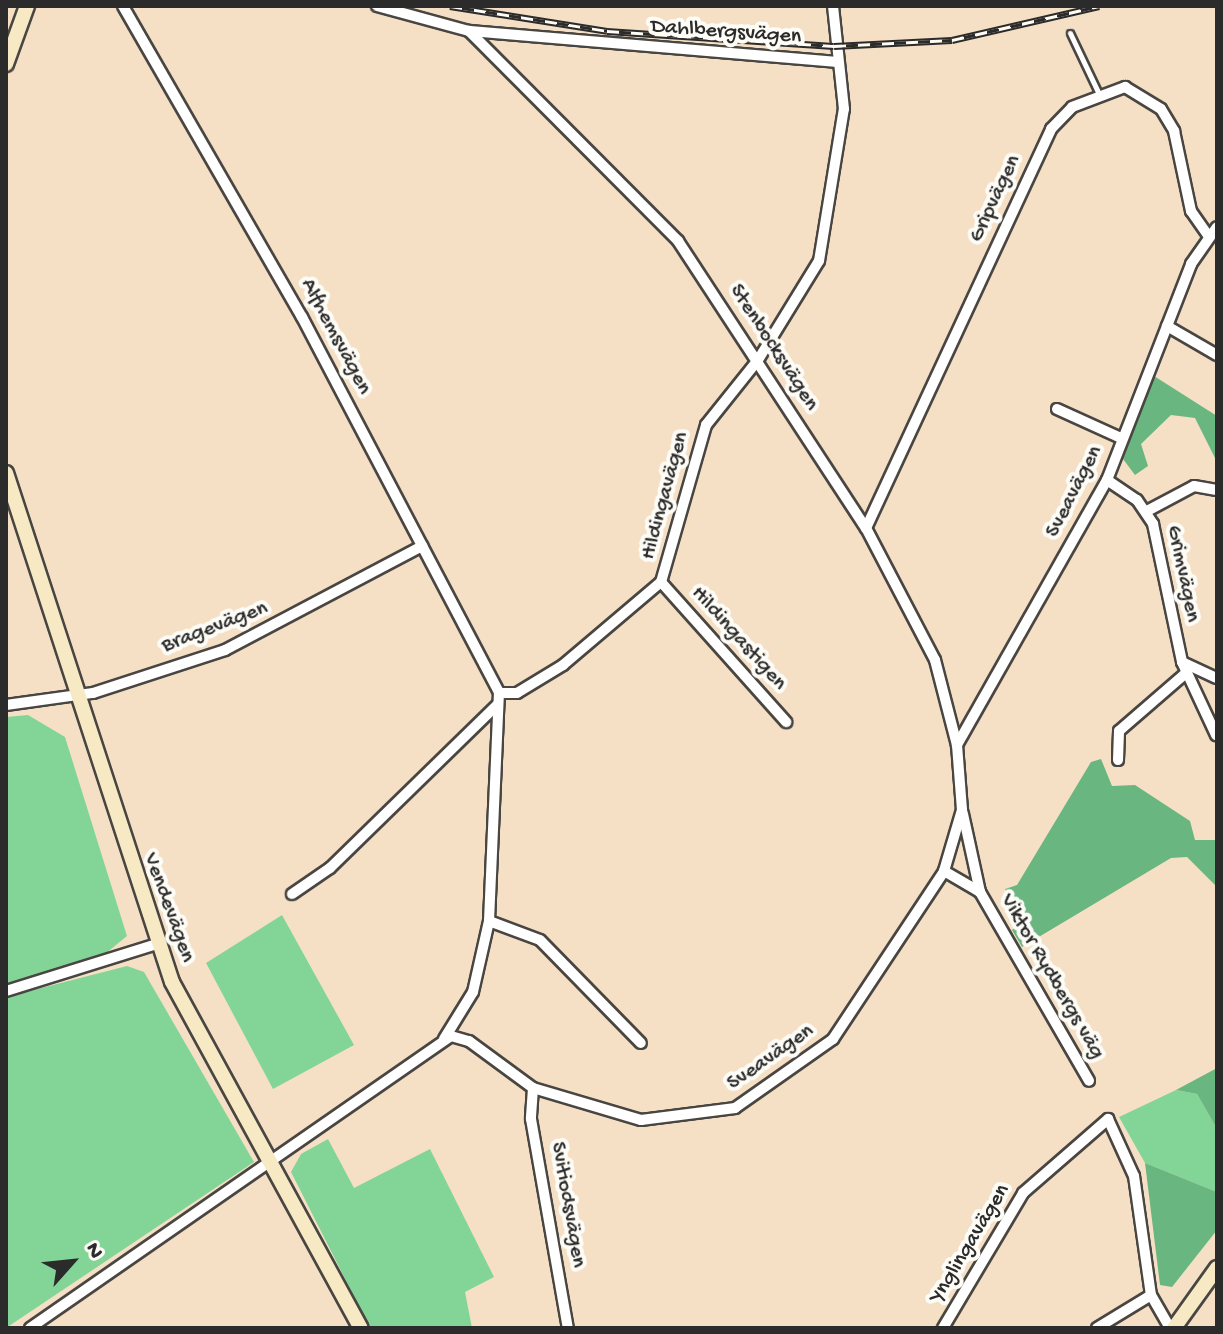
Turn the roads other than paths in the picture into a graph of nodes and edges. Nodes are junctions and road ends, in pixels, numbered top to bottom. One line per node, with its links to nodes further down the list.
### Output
1 (27, 6): 8 (street)
2 (123, 6): 22 (street, Alfhemsvägen)
3 (377, 6): 5 (street, Dahlbergsvägen)
4 (833, 6): 7 (street, Hildingavägen)
5 (469, 31): 7 (street, Dahlbergsvägen); 14 (street, Stenbocksvägen)
6 (1070, 33): 9 (lane)
7 (836, 62): 14 (street, Hildingavägen)
8 (6, 64)
9 (1099, 94): 11 (street); 21 (street, Gripvägen)
10 (1217, 227): 11 (street, Sveavägen)
11 (1208, 235): 12 (street, Sveavägen)
12 (1167, 326): 13 (street); 16 (street, Sveavägen)
13 (1217, 355)
14 (758, 360): 21 (street, Stenbocksvägen); 23 (street, Hildingavägen)
15 (1057, 409): 16 (street)
16 (1123, 439): 18 (street, Sveavägen)
17 (6, 473): 27 (street, Vendevägen)
18 (1107, 480): 20 (street, Grimvägen); 32 (street, Sveavägen)
19 (1217, 490): 20 (street)
20 (1147, 511): 24 (street, Grimvägen)
21 (866, 528): 32 (street, Stenbocksvägen)
22 (422, 546): 26 (street, Alfhemsvägen); 27 (street, Bragevägen)
23 (661, 582): 26 (street, Hildingavägen); 30 (street, Hildingastigen)
24 (1184, 668): 25 (street); 31 (street, Grimvägen); 33 (street)
25 (1217, 678)
26 (499, 693): 29 (street)
27 (76, 696): 28 (street, Bragevägen); 39 (street, Vendevägen)
28 (6, 705)
29 (497, 705): 37 (street); 38 (street)
30 (786, 722)
31 (1216, 735)
32 (957, 745): 34 (street, Sveavägen)
33 (1118, 760)
34 (962, 810): 35 (street, Sveavägen); 36 (street, Viktor Rydbergs väg)
35 (944, 871): 36 (street, Viktor Rydbergs väg); 44 (street, Sveavägen)
36 (980, 892): 43 (street, Viktor Rydbergs väg)
37 (292, 894)
38 (489, 921): 41 (street); 42 (street)
39 (157, 944): 40 (street); 45 (street, Vendevägen)
40 (6, 991)
41 (443, 1041): 44 (street, Sveavägen); 45 (street)
42 (641, 1043)
43 (1089, 1081)
44 (533, 1088): 50 (street, Svitiodsvägen)
45 (273, 1158): 48 (street); 49 (street, Vendevägen)
46 (1217, 1268): 53 (street)
47 (1151, 1295): 51 (street, Ynglingavägen); 52 (street); 53 (street)
48 (30, 1328)
49 (361, 1328)
50 (568, 1328)
51 (943, 1328)
52 (1097, 1328)
53 (1172, 1328)

